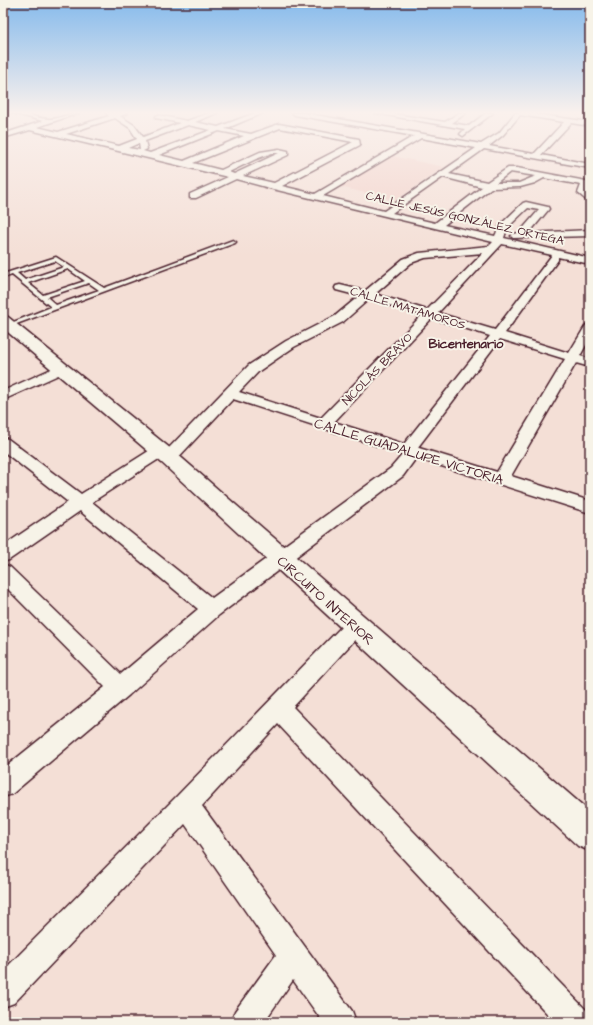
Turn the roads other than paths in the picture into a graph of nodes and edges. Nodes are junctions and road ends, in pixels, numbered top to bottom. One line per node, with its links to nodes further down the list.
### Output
1 (172, 161): 9 (street, CALLE JESÚS GONZÁLEZ ORTEGA)
2 (192, 161): 9 (street)
3 (246, 161): 12 (street)
4 (267, 161): 15 (street)
5 (322, 161): 19 (street)
6 (370, 161): 21 (street)
7 (464, 161): 13 (street)
8 (563, 161): 10 (street)
9 (184, 164): 12 (street, CALLE JESÚS GONZÁLEZ ORTEGA)
10 (580, 164): 11 (street); 16 (street)
11 (590, 166)
12 (221, 173): 15 (street, CALLE JESÚS GONZÁLEZ ORTEGA)
13 (444, 175): 18 (street); 23 (street)
14 (543, 175): 16 (street); 18 (street); 18 (street)
15 (234, 177): 19 (street, CALLE JESÚS GONZÁLEZ ORTEGA); 20 (street)
16 (564, 179): 17 (street)
17 (588, 183): 22 (street)
18 (487, 186): 24 (street)
19 (273, 187): 21 (street, CALLE JESÚS GONZÁLEZ ORTEGA)
20 (193, 196)
21 (315, 197): 23 (street, CALLE JESÚS GONZÁLEZ ORTEGA)
22 (590, 200)
23 (385, 214): 24 (street, CALLE JESÚS GONZÁLEZ ORTEGA)
24 (437, 226): 28 (street, CALLE JESÚS GONZÁLEZ ORTEGA)
25 (590, 233): 26 (street)
26 (522, 235): 28 (street); 28 (street, NICOLÁS BRAVO)
27 (233, 242): 38 (lane)
28 (496, 244): 29 (street, CALLE JESÚS GONZÁLEZ ORTEGA); 30 (street, CALLE JESÚS GONZÁLEZ ORTEGA); 39 (street); 42 (street, NICOLÁS BRAVO)
29 (554, 258): 31 (street, CALLE JESÚS GONZÁLEZ ORTEGA); 45 (street)
30 (590, 261)
31 (590, 266)
32 (69, 267): 33 (lane); 35 (lane); 36 (lane)
33 (13, 272): 34 (lane); 36 (lane)
34 (3, 276)
35 (89, 281): 38 (lane); 40 (lane)
36 (24, 282): 40 (lane)
37 (340, 288): 39 (street, CALLE MATAMOROS)
38 (103, 290): 41 (lane)
39 (368, 295): 42 (street, CALLE MATAMOROS); 49 (street)
40 (42, 297): 41 (lane)
41 (56, 308): 43 (lane)
42 (428, 315): 45 (street, CALLE MATAMOROS); 51 (street, NICOLÁS BRAVO)
43 (6, 322): 48 (main road, CIRCUITO INTERIOR)
44 (590, 328): 46 (street)
45 (497, 335): 46 (street, CALLE MATAMOROS); 53 (street)
46 (572, 358): 47 (street, CALLE MATAMOROS); 55 (street)
47 (590, 363)
48 (60, 369): 50 (street); 54 (main road, CIRCUITO INTERIOR)
49 (229, 393): 51 (street, CALLE GUADALUPE VICTORIA); 54 (street)
50 (3, 396)
51 (324, 424): 53 (street, CALLE GUADALUPE VICTORIA)
52 (3, 443): 56 (street)
53 (410, 450): 55 (street, CALLE GUADALUPE VICTORIA); 59 (street)
54 (164, 455): 56 (street); 59 (main road, CIRCUITO INTERIOR)
55 (501, 480): 57 (street, CALLE GUADALUPE VICTORIA)
56 (80, 502): 58 (street); 61 (street)
57 (590, 507)
58 (3, 555)
59 (281, 559): 61 (street); 62 (main road, CIRCUITO INTERIOR)
60 (3, 572): 63 (street)
61 (212, 609): 63 (street)
62 (355, 626): 64 (street); 67 (main road, CIRCUITO INTERIOR)
63 (121, 688): 65 (street)
64 (277, 708): 66 (street); 72 (street)
65 (5, 780)
66 (186, 805): 68 (street); 69 (street)
67 (590, 834)
68 (294, 956): 70 (street); 71 (street)
69 (3, 992)
70 (246, 1022)
71 (341, 1022)
72 (576, 1022)

